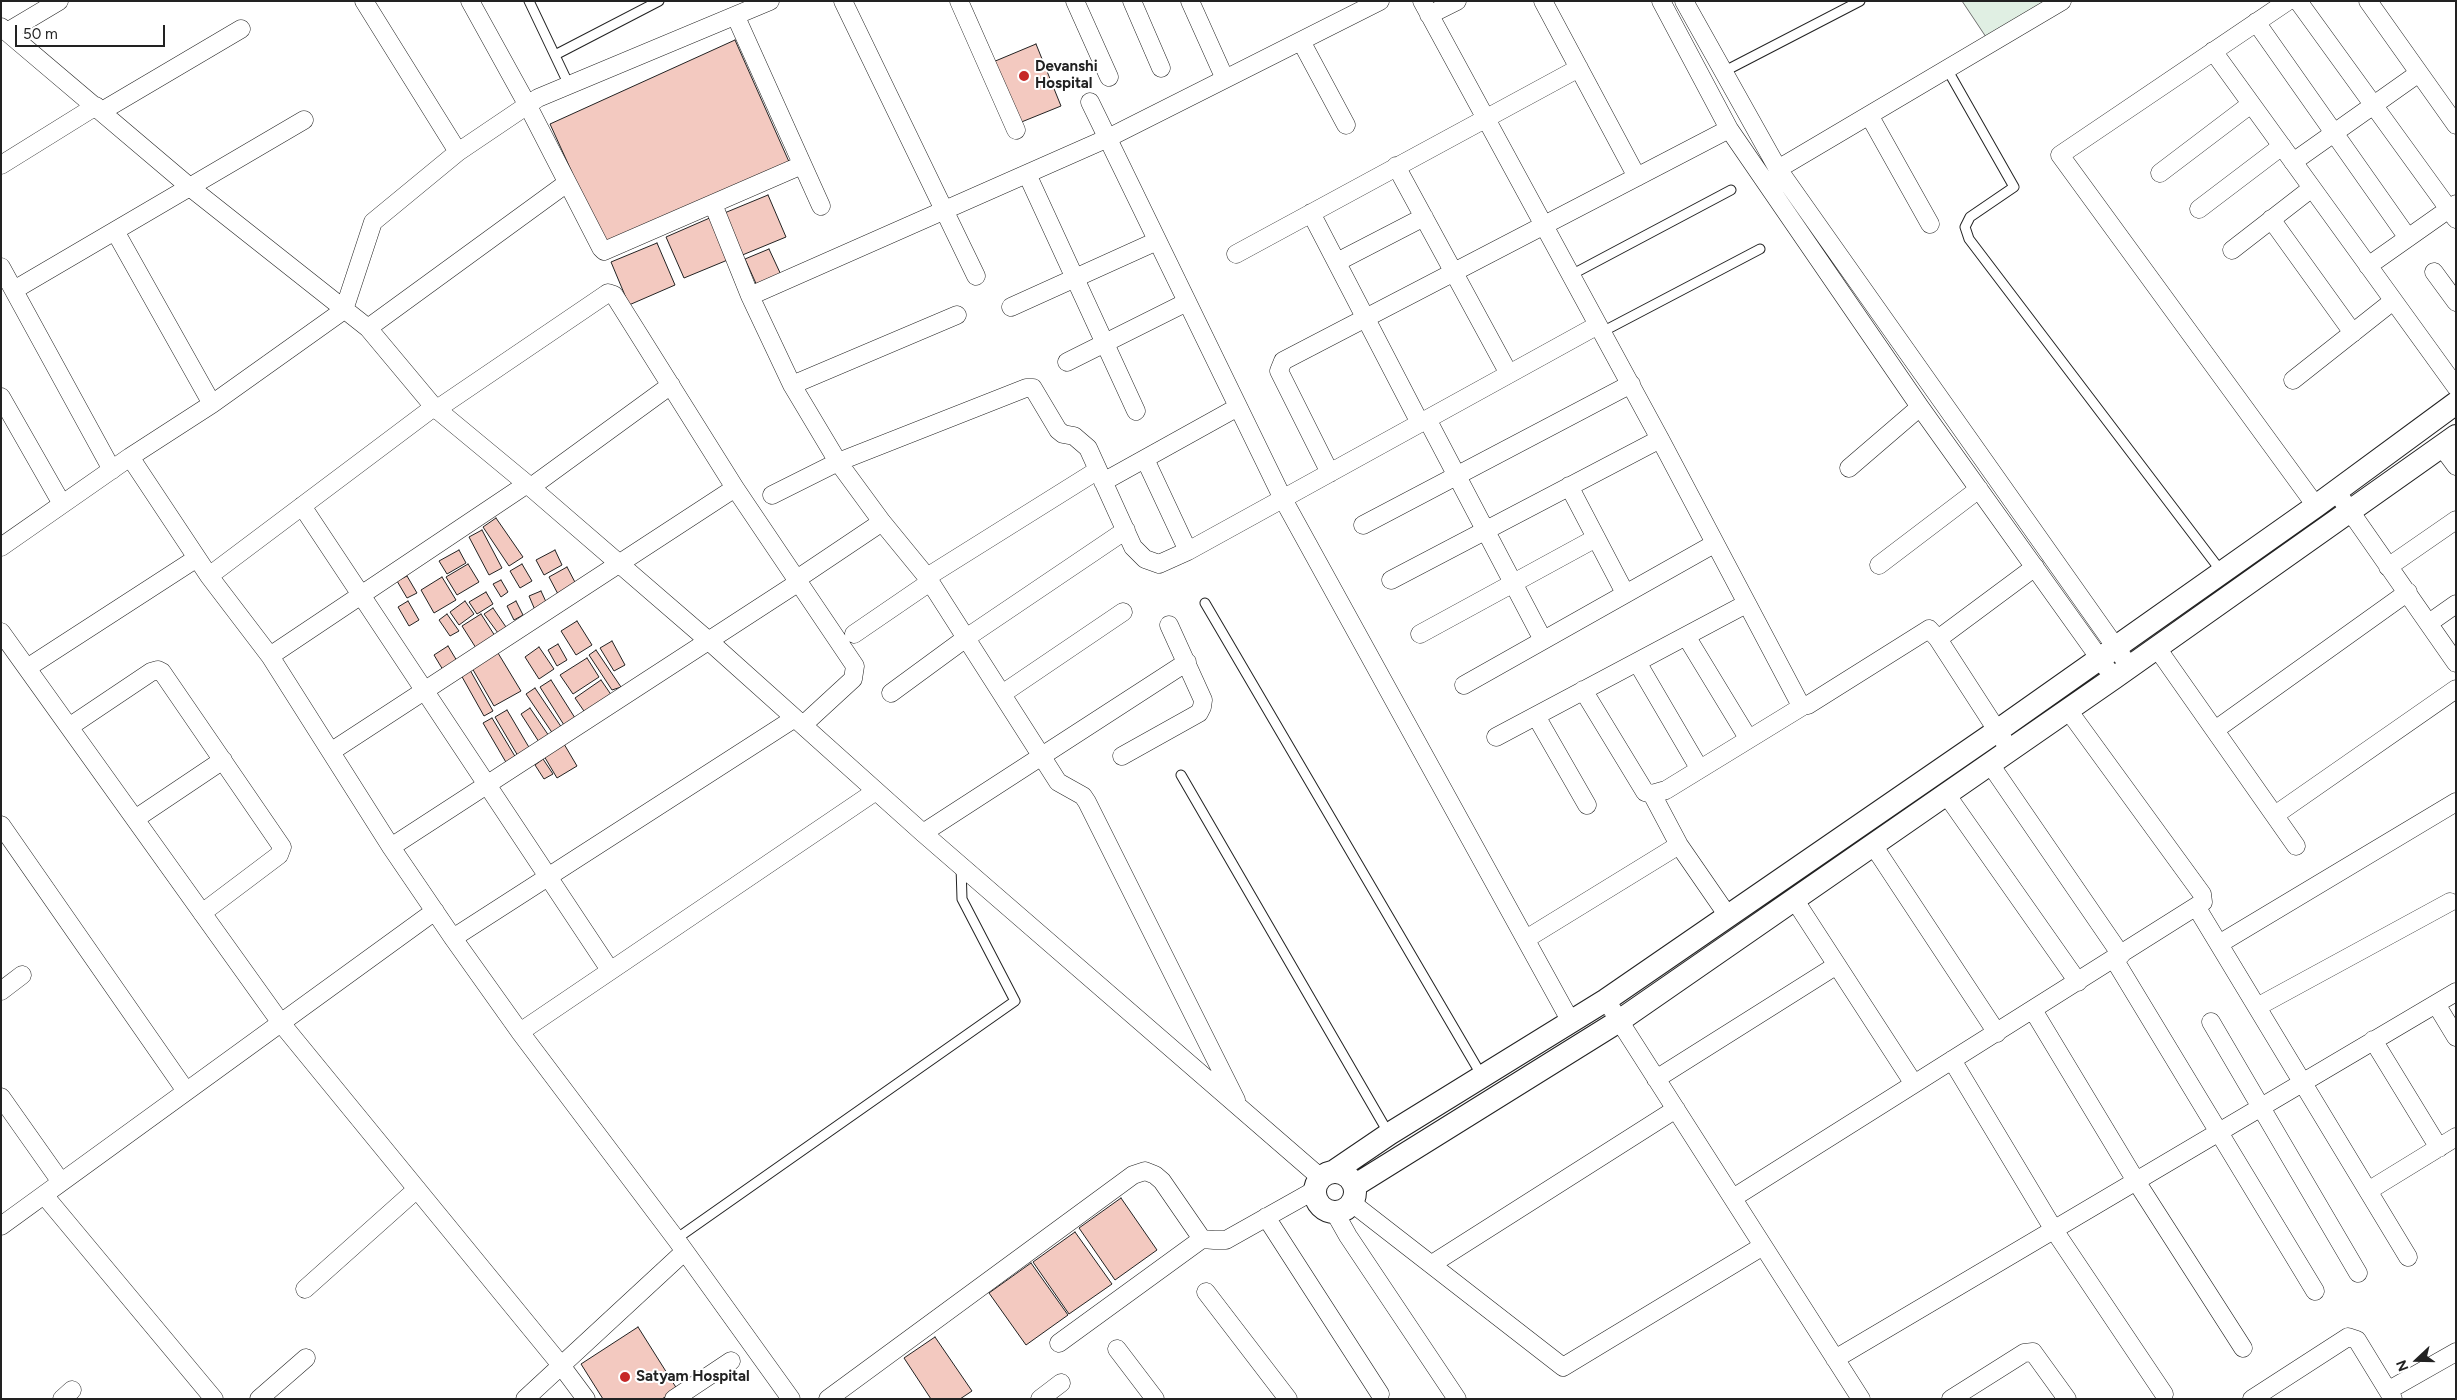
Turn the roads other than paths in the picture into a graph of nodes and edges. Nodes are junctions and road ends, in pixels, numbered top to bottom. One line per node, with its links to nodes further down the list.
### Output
1 (59, 1): 26 (street)
2 (364, 1): 53 (street)
3 (470, 1): 41 (street)
4 (529, 1): 29 (lane)
5 (659, 1): 29 (lane)
6 (770, 1): 23 (street)
7 (843, 1): 69 (street)
8 (959, 1): 49 (street)
9 (1075, 1): 35 (street)
10 (1132, 1): 30 (street)
11 (1190, 1): 36 (street)
12 (1380, 1): 27 (street)
13 (1456, 1): 22 (street)
14 (1543, 1): 31 (street)
15 (1661, 1): 48 (street)
16 (1684, 1): 33 (street)
17 (1860, 1): 33 (lane)
18 (2062, 1): 32 (street)
19 (2288, 1): 24 (street)
20 (2298, 1): 40 (street)
21 (2368, 1): 34 (street)
22 (1425, 8): 44 (street)
23 (736, 16): 37 (street); 56 (street)
24 (2256, 22): 28 (street); 50 (street)
25 (242, 29): 42 (street)
26 (3, 30): 42 (street)
27 (1301, 41): 36 (street); 46 (street)
28 (2213, 51): 39 (street); 138 (street)
29 (555, 55): 37 (lane)
30 (1161, 68)
31 (1579, 68): 44 (street); 61 (street)
32 (1947, 69): 43 (street); 154 (lane)
33 (1723, 72): 58 (street)
34 (2419, 73): 40 (street); 47 (street)
35 (1109, 77)
36 (1225, 79): 51 (street)
37 (569, 85): 41 (street)
38 (1090, 102): 51 (street)
39 (2251, 104): 52 (street); 59 (street)
40 (2375, 105): 50 (street); 70 (street)
41 (528, 106): 53 (street); 62 (street)
42 (99, 109): 55 (street); 63 (street)
43 (1869, 115): 58 (street); 74 (street)
44 (1485, 118): 57 (street); 75 (street)
45 (304, 120): 63 (street)
46 (1346, 125)
47 (2456, 125)
48 (1729, 129): 61 (street); 114 (street)
49 (1016, 130)
50 (2334, 133): 54 (street); 77 (street)
51 (1108, 138): 60 (street); 78 (street)
52 (2282, 146): 54 (street); 68 (street)
53 (458, 152): 96 (street)
54 (2293, 162): 64 (street)
55 (1, 165)
56 (802, 165): 66 (street); 67 (street)
57 (1396, 166): 71 (street); 72 (street)
58 (1778, 168): 178 (street)
59 (2160, 173)
60 (1027, 174): 69 (street); 89 (street)
61 (1637, 177): 75 (street)
62 (567, 183): 66 (street); 99 (street)
63 (192, 188): 76 (street); 96 (street)
64 (2312, 188): 73 (street); 83 (street)
65 (1731, 190): 87 (lane)
66 (712, 204): 91 (street)
67 (821, 206)
68 (2199, 209)
69 (944, 210): 88 (street); 91 (street)
70 (2453, 211): 77 (street)
71 (1311, 213): 81 (street); 82 (street)
72 (1424, 217): 82 (street); 85 (street)
73 (2271, 220): 80 (street); 101 (street)
74 (1930, 224)
75 (1544, 226): 85 (street); 87 (street)
76 (115, 231): 90 (street); 112 (street)
77 (2408, 238): 83 (street)
78 (1157, 240): 89 (street); 93 (street)
79 (1760, 249): 100 (lane)
80 (2232, 250)
81 (1236, 254)
82 (1337, 262): 98 (street)
83 (2368, 266): 92 (street)
84 (1, 267): 90 (street)
85 (1453, 272): 98 (street); 104 (street)
86 (2434, 272): 94 (street)
87 (1571, 275): 100 (street)
88 (976, 276)
89 (1074, 277): 95 (street); 102 (street)
90 (14, 290): 125 (street)
91 (750, 296): 108 (street)
92 (2394, 301): 101 (street); 109 (street)
93 (1187, 302): 102 (street); 113 (street)
94 (2456, 302)
95 (1011, 307)
96 (344, 310): 99 (street); 112 (street)
97 (957, 314): 108 (street)
98 (1365, 317): 117 (street); 126 (street)
99 (368, 328): 115 (street)
100 (1600, 328): 104 (street); 106 (street)
101 (2353, 333): 105 (street)
102 (1104, 343): 103 (street); 116 (street)
103 (1067, 362)
104 (1508, 374): 117 (street)
105 (2293, 380)
106 (1630, 384): 118 (street); 128 (street)
107 (671, 385): 115 (street); 129 (street); 131 (street)
108 (792, 385): 122 (street)
109 (2456, 387)
110 (1, 397): 136 (street)
111 (2456, 403): 133 (street)
112 (212, 404): 120 (street)
113 (1238, 407): 121 (street); 135 (street)
114 (1920, 407): 124 (street); 132 (street)
115 (435, 408): 129 (street); 137 (street)
116 (1136, 411)
117 (1423, 421): 126 (street); 128 (street)
118 (1660, 439): 130 (street); 146 (street)
119 (2449, 442): 123 (street); 139 (street)
120 (130, 457): 125 (street); 149 (street)
121 (1145, 459): 127 (street); 148 (street)
122 (838, 462): 127 (street); 134 (street); 141 (street)
123 (2456, 466)
124 (1849, 468)
125 (112, 470): 136 (street)
126 (1330, 473): 135 (street)
127 (1101, 476): 143 (street); 156 (street)
128 (1456, 476): 142 (street); 144 (street)
129 (529, 485): 150 (street); 162 (street)
130 (1569, 486): 144 (street); 145 (street)
131 (736, 488): 150 (street); 157 (street)
132 (1979, 488): 151 (street); 152 (street)
133 (2336, 491): 138 (street); 139 (street)
134 (772, 495)
135 (1283, 499): 148 (street); 232 (street)
136 (62, 504): 147 (street)
137 (302, 506): 155 (street); 162 (street)
138 (2316, 506): 154 (street)
139 (2350, 510): 153 (street); 177 (street)
140 (2456, 520): 153 (street)
141 (882, 522): 156 (street); 157 (street)
142 (1363, 525)
143 (1126, 530): 148 (street); 173 (street)
144 (1485, 531): 158 (street); 159 (street)
145 (1596, 538): 159 (street); 161 (street)
146 (1714, 544): 161 (street); 164 (street)
147 (1, 547)
148 (1188, 551)
149 (197, 558): 155 (street); 183 (street)
150 (620, 565): 176 (street); 188 (street)
151 (1879, 565)
152 (2035, 567): 174 (street); 178 (street)
153 (2388, 567): 160 (street)
154 (2222, 572): 178 (street)
155 (209, 576): 179 (street)
156 (929, 579): 170 (street); 173 (street)
157 (798, 580): 176 (street); 194 (street)
158 (1391, 580)
159 (1513, 583): 171 (street); 175 (street)
160 (2408, 592): 167 (street); 196 (street)
161 (1626, 593): 175 (street)
162 (361, 595): 179 (street); 188 (street)
163 (1205, 603): 254 (lane)
164 (1746, 604): 172 (street); 191 (street)
165 (2456, 604): 167 (street)
166 (1123, 612): 190 (street)
167 (2429, 623): 182 (street)
168 (1169, 625): 180 (street)
169 (1, 632): 183 (street)
170 (854, 634)
171 (1420, 634)
172 (1686, 636): 181 (street); 199 (street)
173 (966, 638): 189 (street); 190 (street)
174 (1938, 639): 191 (street); 197 (street)
175 (1543, 640): 185 (street)
176 (710, 642): 194 (street); 208 (street)
177 (2157, 648): 184 (street); 196 (street)
178 (2108, 652): 184 (street); 197 (street)
179 (270, 656): 201 (street)
180 (1187, 662): 202 (street); 203 (street)
181 (1636, 662): 187 (street); 206 (street)
182 (2456, 663)
183 (27, 668): 195 (street)
184 (2121, 672): 192 (street)
185 (1464, 685)
186 (2456, 689): 214 (street)
187 (1583, 690): 193 (street); 210 (street)
188 (426, 691): 201 (street); 208 (street)
189 (891, 692)
190 (1002, 694): 202 (street)
191 (1802, 706): 199 (street)
192 (2068, 710): 200 (street); 226 (street)
193 (1536, 716): 198 (street); 213 (street)
194 (799, 721): 209 (street); 223 (street)
195 (69, 727): 204 (street); 215 (street)
196 (2215, 730): 214 (street)
197 (1997, 731): 200 (street); 229 (street)
198 (1496, 737)
199 (1748, 738): 206 (street)
200 (2010, 750): 205 (street)
201 (332, 751): 220 (street)
202 (1041, 756): 217 (street); 261 (street)
203 (1122, 756)
204 (223, 760): 215 (street); 228 (street)
205 (1990, 764): 211 (street); 234 (street)
206 (1698, 768): 210 (street)
207 (1182, 775): 264 (lane)
208 (488, 785): 220 (street); 223 (street)
209 (876, 791): 217 (street); 236 (street)
210 (1652, 794): 218 (street)
211 (1946, 794): 219 (street); 238 (street)
212 (2456, 802): 233 (street)
213 (1587, 805)
214 (2275, 815): 221 (street)
215 (134, 819): 228 (street)
216 (1, 825): 258 (street)
217 (923, 833): 222 (street)
218 (1679, 845): 229 (street); 232 (street)
219 (1873, 845): 224 (street); 250 (street)
220 (391, 846): 227 (street)
221 (2296, 846)
222 (961, 866): 261 (street); 279 (lane)
223 (548, 877): 231 (street); 236 (street)
224 (1794, 900): 230 (street); 235 (street)
225 (2450, 902): 243 (street)
226 (2196, 908): 233 (street); 234 (street)
227 (435, 911): 231 (street); 248 (street)
228 (202, 913): 248 (street)
229 (1728, 916): 230 (street); 241 (street)
230 (1742, 936): 245 (street)
231 (453, 938): 249 (street)
232 (1526, 939): 246 (street)
233 (2219, 944): 243 (street)
234 (2118, 957): 238 (street); 263 (street)
235 (1837, 965): 255 (street); 257 (street)
236 (610, 970): 249 (street)
237 (22, 975): 239 (street)
238 (2078, 982): 244 (street)
239 (1, 991)
240 (2456, 992): 242 (street)
241 (1606, 1000): 245 (street); 246 (street)
242 (2436, 1004): 251 (street); 252 (street)
243 (2257, 1007): 256 (street)
244 (2033, 1010): 250 (street); 268 (street)
245 (1619, 1021): 255 (street); 274 (street)
246 (1571, 1022): 254 (street)
247 (2211, 1022): 260 (street)
248 (281, 1023): 258 (street); 270 (street)
249 (520, 1032): 279 (street)
250 (1997, 1033): 253 (street)
251 (2456, 1037)
252 (2374, 1040): 256 (street); 266 (street)
253 (1952, 1060): 257 (street); 277 (street)
254 (1482, 1077): 264 (street)
255 (1656, 1079): 262 (street)
256 (2303, 1082): 260 (street); 271 (street)
257 (1914, 1084): 273 (street)
258 (186, 1091): 269 (street)
259 (1, 1096): 269 (street)
260 (2262, 1106): 263 (street); 283 (street)
261 (1241, 1109): 267 (street)
262 (1676, 1109): 273 (street); 282 (street)
263 (2218, 1133): 268 (street); 285 (street)
264 (1389, 1134): 267 (street)
265 (2456, 1137): 266 (street)
266 (2439, 1148): 271 (street)
267 (1323, 1180): 274 (street); 274 (street); 275 (street)
268 (2136, 1181): 277 (street); 288 (street)
269 (61, 1182): 272 (street)
270 (417, 1188): 284 (street); 294 (street)
271 (2368, 1191): 281 (street)
272 (44, 1195): 276 (street); 299 (street)
273 (1732, 1198): 280 (street)
274 (1347, 1200): 282 (street); 309 (street)
275 (1266, 1217): 278 (street); 296 (street)
276 (1, 1226)
277 (2054, 1230): 292 (street); 297 (street)
278 (1202, 1239): 287 (street); 305 (street)
279 (680, 1245): 294 (street); 304 (street)
280 (1763, 1246): 282 (street); 292 (street)
281 (2408, 1257)
282 (1432, 1264)
283 (2358, 1273)
284 (305, 1289)
285 (2315, 1290)
286 (1206, 1292): 308 (street)
287 (1059, 1343)
288 (2242, 1348)
289 (1117, 1349): 307 (street)
290 (2456, 1352): 298 (street)
291 (306, 1358): 300 (street)
292 (1835, 1359): 310 (street)
293 (731, 1361): 303 (street)
294 (560, 1364): 301 (street); 302 (street)
295 (1061, 1383): 306 (street)
296 (1380, 1394)
297 (2164, 1394)
298 (2391, 1394): 313 (street)
299 (214, 1399)
300 (259, 1399)
301 (525, 1399)
302 (586, 1399)
303 (674, 1399)
304 (791, 1399)
305 (828, 1399)
306 (1040, 1399)
307 (1155, 1399)
308 (1288, 1399)
309 (1457, 1399)
310 (1861, 1399)
311 (1951, 1399): 312 (street)
312 (2067, 1399)
313 (2252, 1399)

